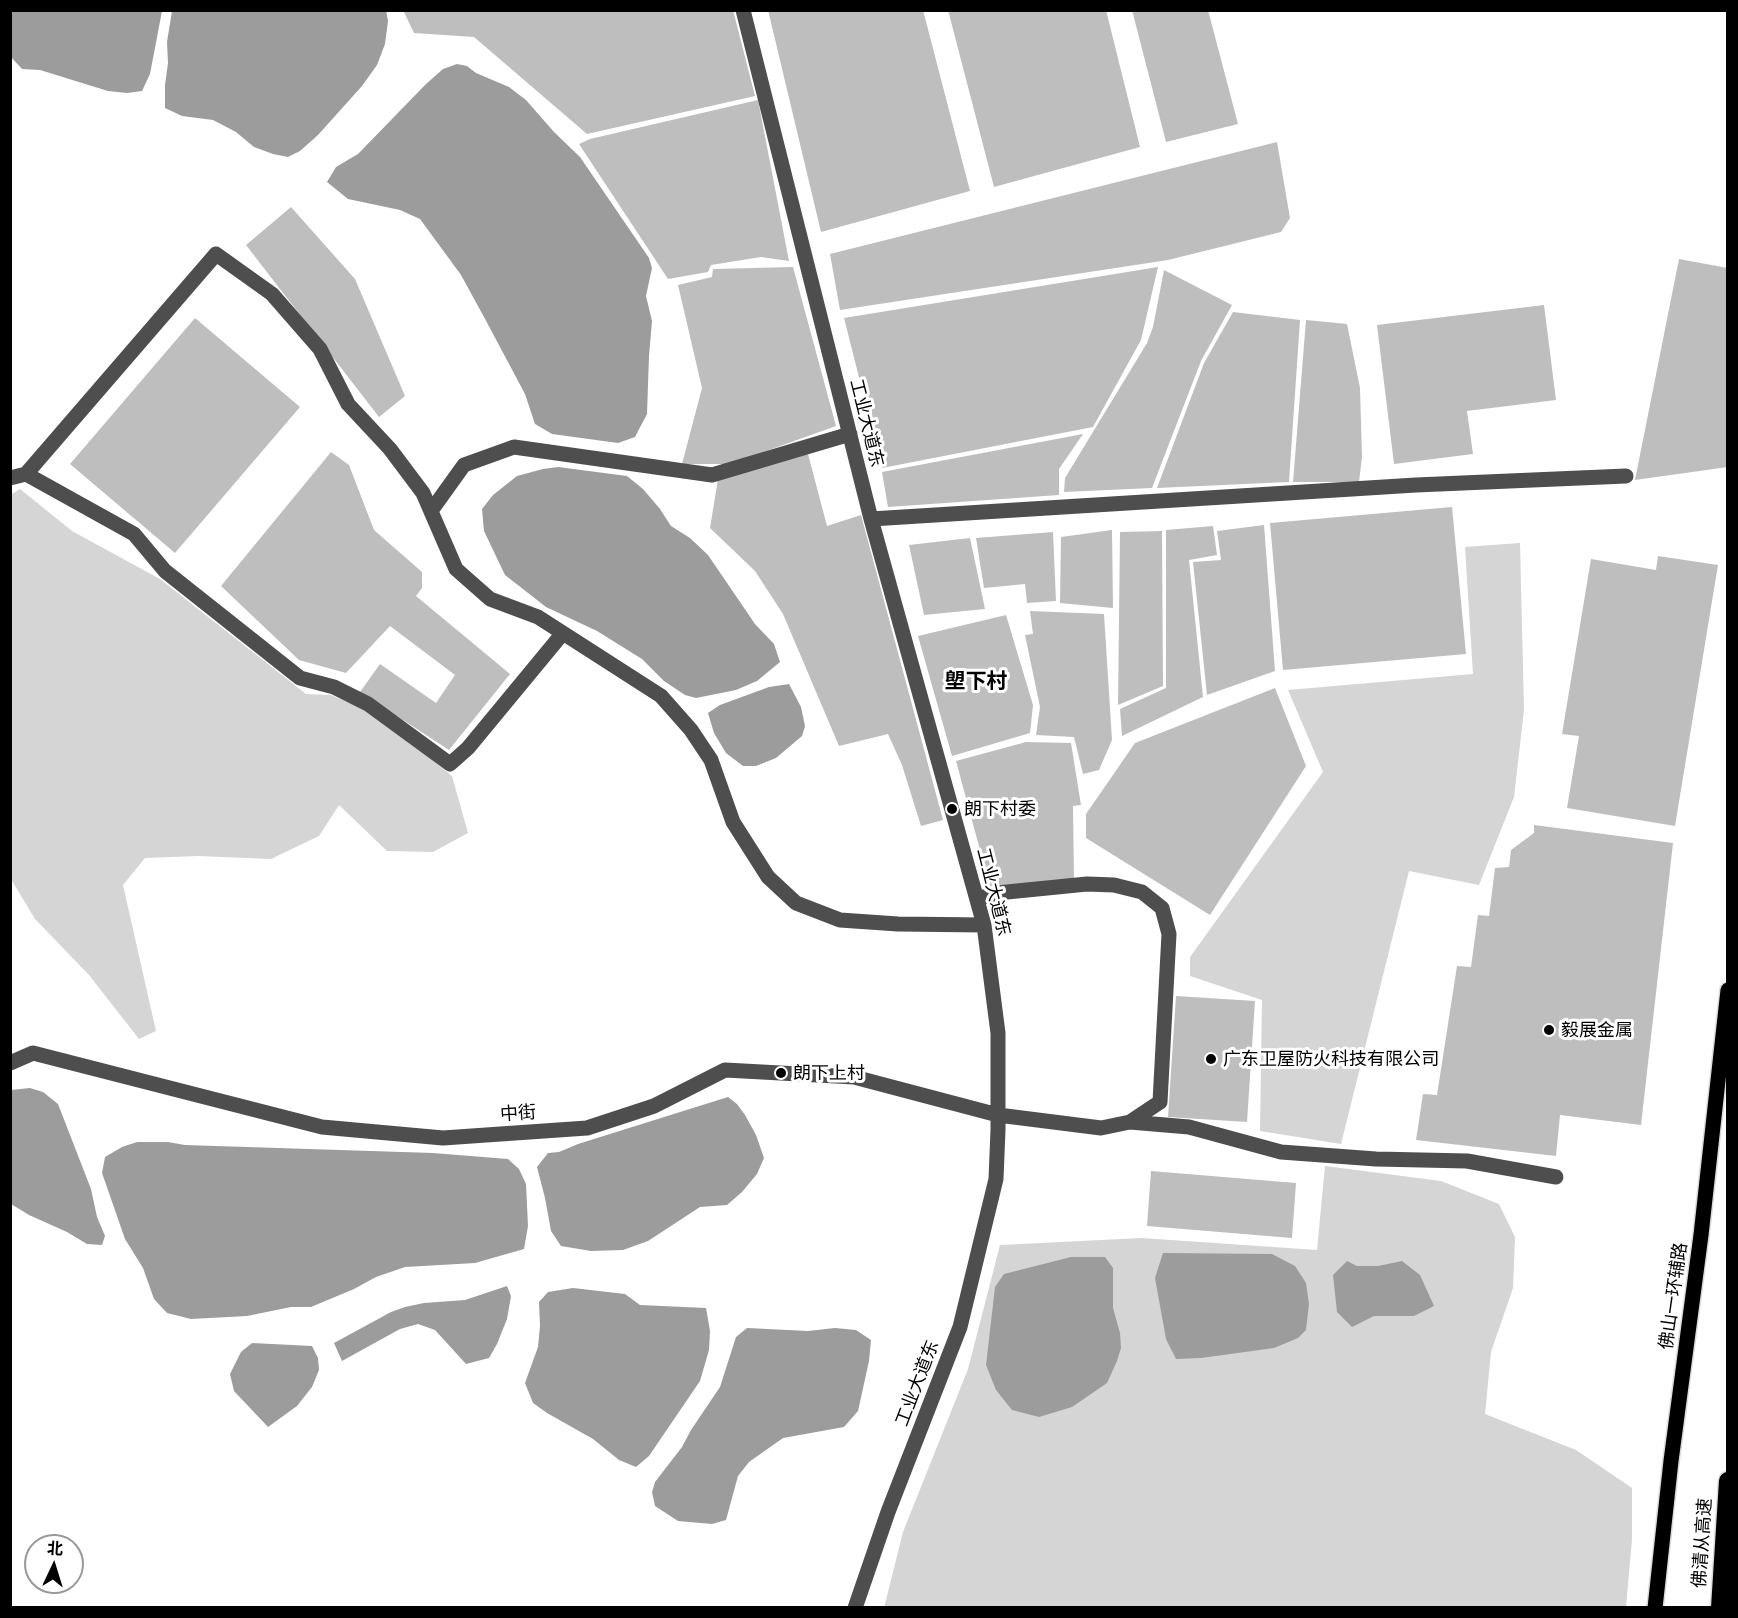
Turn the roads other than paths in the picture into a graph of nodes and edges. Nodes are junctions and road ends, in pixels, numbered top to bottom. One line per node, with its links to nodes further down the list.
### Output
1 (743, 10): 2 (street, 工业大道东)
2 (850, 434): 5 (street); 6 (street, 工业大道东)
3 (18, 476): 5 (street); 7 (street)
4 (1626, 476): 6 (street)
5 (431, 511): 7 (street)
6 (871, 519): 8 (street, 工业大道东)
7 (563, 633): 9 (street)
8 (977, 899): 9 (street, 工业大道东); 13 (street)
9 (984, 925): 12 (street, 工业大道东)
10 (1728, 990): 17 (main road, 佛山一环辅路)
11 (10, 1063): 12 (street, 中街)
12 (998, 1115): 13 (street, 中街); 16 (street, 工业大道东)
13 (1130, 1122): 14 (street)
14 (1556, 1177)
15 (1728, 1481): 18 (highway, 佛清从高速)
16 (855, 1608)
17 (1655, 1608)
18 (1720, 1608)

